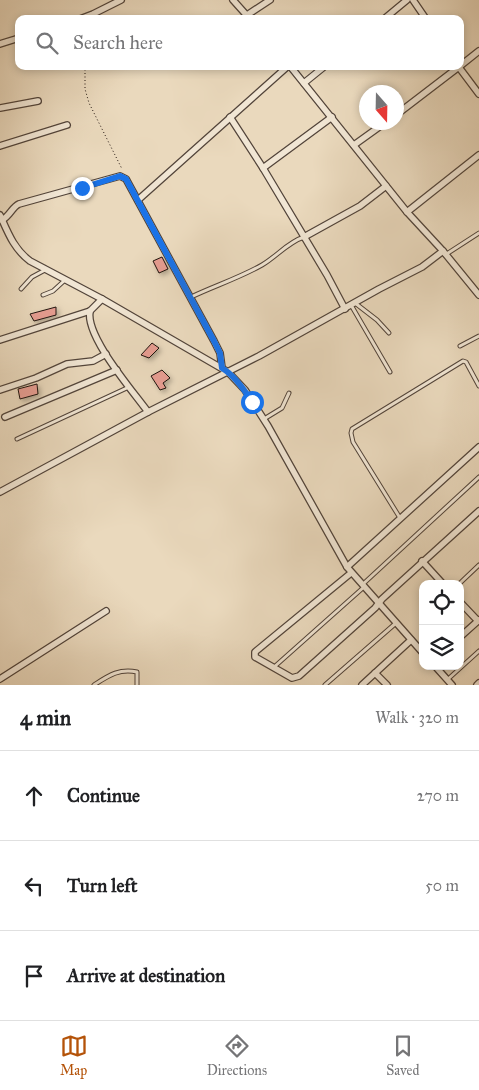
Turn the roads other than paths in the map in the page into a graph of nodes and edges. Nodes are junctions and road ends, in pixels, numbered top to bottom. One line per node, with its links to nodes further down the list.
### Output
1 (121, 0): 6 (street)
2 (233, 0): 7 (street)
3 (270, 0): 8 (street)
4 (407, 0): 9 (street)
5 (413, 0): 10 (street)
6 (90, 15)
7 (247, 15)
8 (251, 15)
9 (389, 15)
10 (423, 15)
11 (15, 39): 12 (street)
12 (0, 44)
13 (479, 51): 14 (street)
14 (464, 62)
15 (284, 70): 25 (street)
16 (293, 70): 20 (street)
17 (320, 70): 20 (street)
18 (454, 70): 24 (street)
19 (462, 70): 21 (street)
20 (304, 83): 26 (street)
21 (479, 94)
22 (38, 100): 23 (street)
23 (0, 108)
24 (404, 109)
25 (230, 117): 32 (street); 34 (street)
26 (332, 117): 29 (street); 32 (street)
27 (67, 125): 30 (street)
28 (375, 130): 29 (street)
29 (354, 145): 33 (street)
30 (0, 146)
31 (479, 155): 35 (street)
32 (263, 168): 38 (street)
33 (386, 186): 35 (street); 38 (street)
34 (138, 200): 36 (street); 45 (street)
35 (407, 212): 39 (street)
36 (1, 216): 40 (street)
37 (479, 233): 39 (lane)
38 (304, 237): 45 (lane); 47 (street)
39 (444, 254): 44 (street); 47 (street)
40 (46, 270): 41 (street); 42 (lane)
41 (65, 280): 43 (lane); 46 (street)
42 (21, 289)
43 (44, 295)
44 (479, 295)
45 (190, 298): 54 (street)
46 (102, 300): 48 (street); 54 (street)
47 (350, 306): 49 (lane); 56 (street); 57 (lane)
48 (90, 311): 51 (street); 53 (street)
49 (389, 333)
50 (479, 336): 52 (lane)
51 (0, 340)
52 (460, 346)
53 (106, 354): 55 (street); 60 (street)
54 (222, 368): 56 (street)
55 (117, 370): 59 (street); 63 (street)
56 (228, 372): 62 (street); 64 (street)
57 (390, 372)
58 (479, 386): 70 (lane)
59 (130, 387): 62 (street); 65 (lane)
60 (0, 390)
61 (289, 393): 64 (lane)
62 (148, 412): 68 (street)
63 (6, 416)
64 (264, 420): 73 (street)
65 (17, 439)
66 (479, 447): 70 (street)
67 (479, 477): 76 (lane)
68 (0, 492)
69 (479, 511): 71 (street)
70 (400, 518): 73 (street)
71 (422, 561): 74 (street); 77 (street)
72 (479, 565): 75 (lane)
73 (349, 570): 76 (street); 86 (street)
74 (439, 580)
75 (463, 580)
76 (363, 586): 77 (street); 86 (lane)
77 (378, 603): 81 (street); 86 (street)
78 (464, 606): 80 (street)
79 (106, 611): 89 (street)
80 (478, 621): 82 (street)
81 (396, 623): 83 (street); 93 (lane)
82 (464, 634)
83 (411, 640): 84 (street); 88 (street)
84 (419, 649)
85 (479, 651): 90 (lane)
86 (273, 668)
87 (438, 670): 90 (street)
88 (375, 673): 94 (street); 95 (street)
89 (0, 679)
90 (449, 683)
91 (94, 685): 92 (lane)
92 (137, 685)
93 (325, 685)
94 (362, 685)
95 (386, 685)

